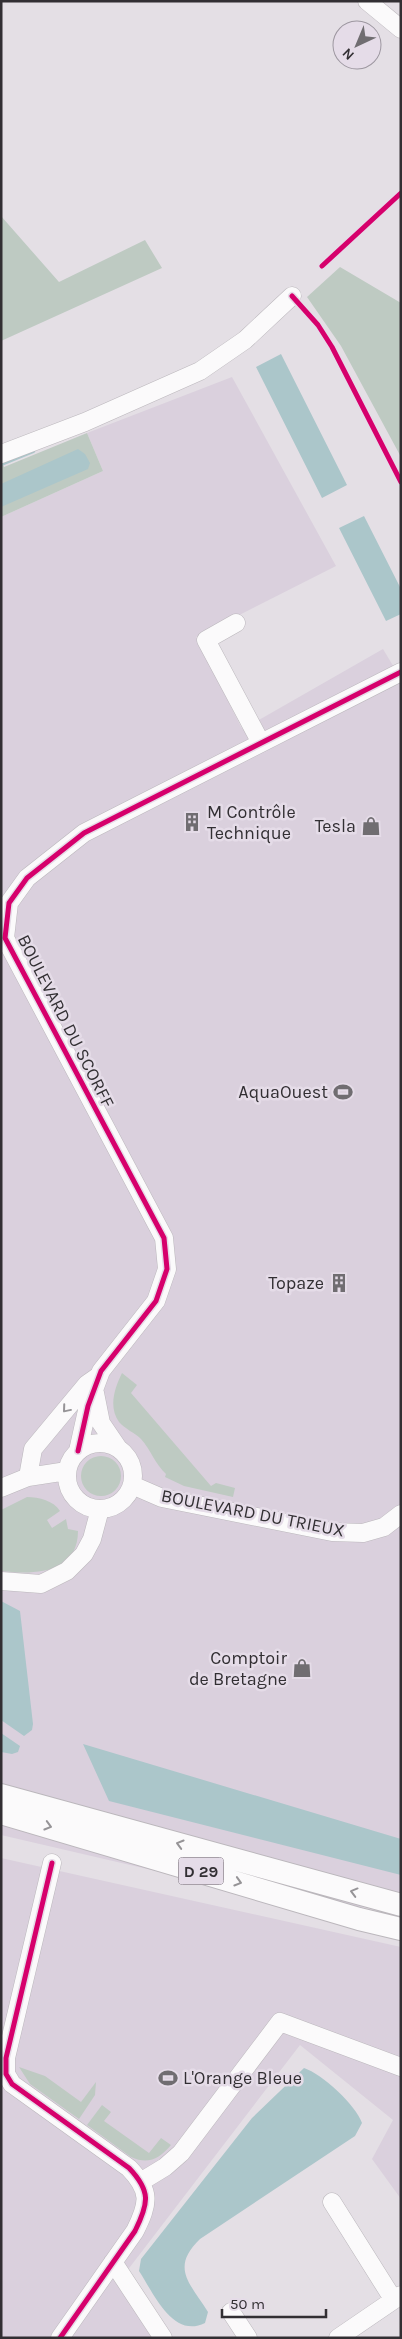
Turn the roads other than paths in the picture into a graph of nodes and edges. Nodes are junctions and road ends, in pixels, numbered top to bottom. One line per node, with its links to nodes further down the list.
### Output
1 (367, 1): 2 (street)
2 (401, 29)
3 (292, 296): 4 (street)
4 (1, 454)
5 (236, 623): 7 (street)
6 (401, 672): 7 (street, BOULEVARD DU SCORFF)
7 (261, 743): 8 (street, BOULEVARD DU SCORFF)
8 (97, 1383): 9 (street); 10 (street, BOULEVARD DU SCORFF); 12 (street, one-way to 12)
9 (118, 1448): 10 (street); 13 (street)
10 (78, 1451): 11 (street)
11 (67, 1471): 12 (street); 15 (street)
12 (28, 1477): 14 (street)
13 (132, 1485): 15 (street); 16 (street, BOULEVARD DU TRIEUX)
14 (1, 1488)
15 (100, 1509): 17 (street)
16 (401, 1514)
17 (1, 1581)
18 (1, 1795): 21 (main road, D 29, one-way to 18)
19 (1, 1813): 22 (main road, D 29, one-way to 22)
20 (52, 1863): 24 (street)
21 (401, 1905)
22 (401, 1929)
23 (401, 2067): 24 (street)
24 (142, 2181): 26 (street)
25 (332, 2202): 27 (street)
26 (113, 2262): 29 (street); 30 (street)
27 (397, 2297): 32 (street)
28 (231, 2312): 31 (street)
29 (60, 2338)
30 (163, 2338)
31 (248, 2338)
32 (338, 2338)

